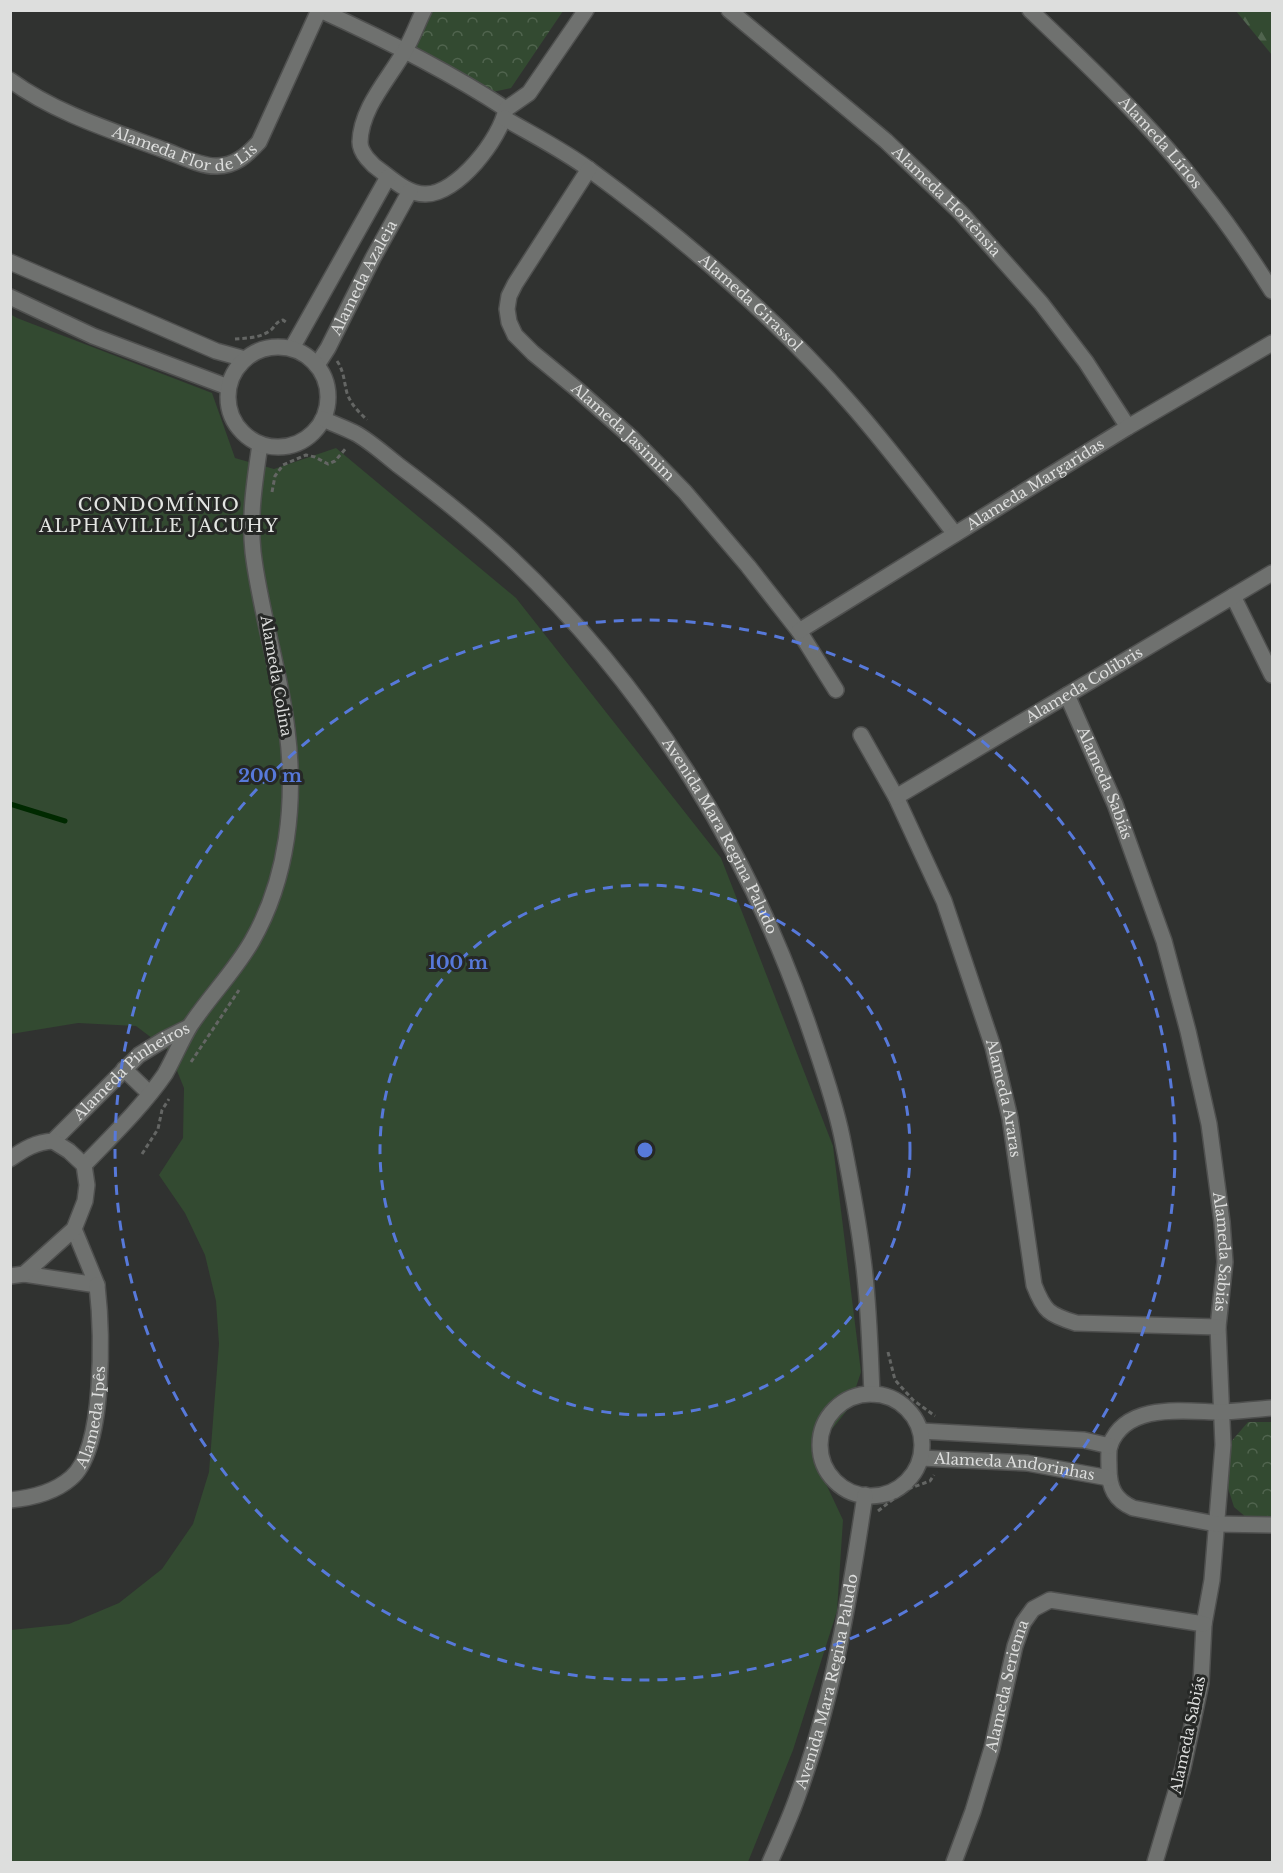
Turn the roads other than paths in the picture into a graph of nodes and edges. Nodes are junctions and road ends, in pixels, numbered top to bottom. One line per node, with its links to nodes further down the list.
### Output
1 (320, 10): 6 (street, Alameda Girassol); 7 (street, Alameda Flor de Lis)
2 (424, 10): 6 (street)
3 (586, 10): 8 (street)
4 (729, 10): 23 (street, Alameda Hortênsia)
5 (1030, 10): 15 (street, Alameda Lírios)
6 (405, 51): 8 (street, Alameda Girassol); 10 (street)
7 (10, 80)
8 (505, 113): 9 (street, Alameda Girassol); 11 (street)
9 (589, 170): 25 (street, Alameda Girassol); 28 (street, Alameda Jasimim)
10 (388, 177): 11 (street); 12 (street, Alameda Azaleia)
11 (410, 191): 13 (street, Alameda Azaleia)
12 (349, 246): 13 (street); 18 (street, Alameda Azaleia)
13 (372, 258): 20 (street, Alameda Azaleia)
14 (10, 262): 19 (street)
15 (1272, 291)
16 (10, 297): 21 (street)
17 (1272, 342): 23 (street, Alameda Margaridas)
18 (292, 348): 19 (street); 20 (street)
19 (245, 359): 21 (street)
20 (317, 365): 22 (street)
21 (228, 387): 24 (street)
22 (323, 419): 24 (street); 44 (street, Avenida Mara Regina Paludo)
23 (1128, 427): 25 (street, Alameda Margaridas)
24 (260, 444): 34 (street, Alameda Colina)
25 (956, 534): 28 (street, Alameda Margaridas)
26 (1272, 573): 27 (street, Alameda Colibris)
27 (1233, 596): 29 (street); 31 (street, Alameda Colibris)
28 (799, 631): 30 (street, Alameda Jasimim)
29 (1272, 675)
30 (836, 690)
31 (1067, 695): 33 (street, Alameda Colibris); 43 (street, Alameda Sabiás)
32 (861, 735): 33 (street, Alameda Araras)
33 (897, 796): 43 (street, Alameda Araras)
34 (189, 1027): 35 (street, Alameda Pinheiros); 36 (street, Alameda Pinheiros)
35 (124, 1069): 36 (street); 37 (street, Alameda Pinheiros)
36 (149, 1093): 39 (street, Alameda Pinheiros)
37 (53, 1141): 38 (street); 39 (street, Alameda Pinheiros)
38 (10, 1159)
39 (84, 1165): 40 (street)
40 (74, 1229): 41 (street); 42 (street, Alameda Ipês)
41 (17, 1275): 42 (street)
42 (98, 1286): 54 (street, Alameda Ipês)
43 (1218, 1327): 46 (street, Alameda Sabiás)
44 (872, 1394): 47 (street); 53 (street)
45 (1272, 1408): 46 (street)
46 (1221, 1412): 49 (street); 55 (street, Alameda Sabiás)
47 (921, 1431): 48 (street, Alameda Andorinhas); 50 (street)
48 (1029, 1436): 49 (street, Alameda Andorinhas); 51 (street)
49 (1110, 1446): 52 (street, Alameda Andorinhas)
50 (921, 1458): 51 (street, Alameda Andorinhas); 53 (street)
51 (1027, 1463): 52 (street, Alameda Andorinhas)
52 (1109, 1478): 55 (street, Alameda Andorinhas)
53 (865, 1496): 58 (street, Avenida Mara Regina Paludo)
54 (10, 1500)
55 (1216, 1524): 56 (street, Alameda Andorinhas); 57 (street, Alameda Sabiás)
56 (1272, 1525)
57 (1204, 1624): 59 (street, Alameda Seriema); 60 (street, Alameda Sabiás)
58 (771, 1863)
59 (954, 1863)
60 (1155, 1863)

